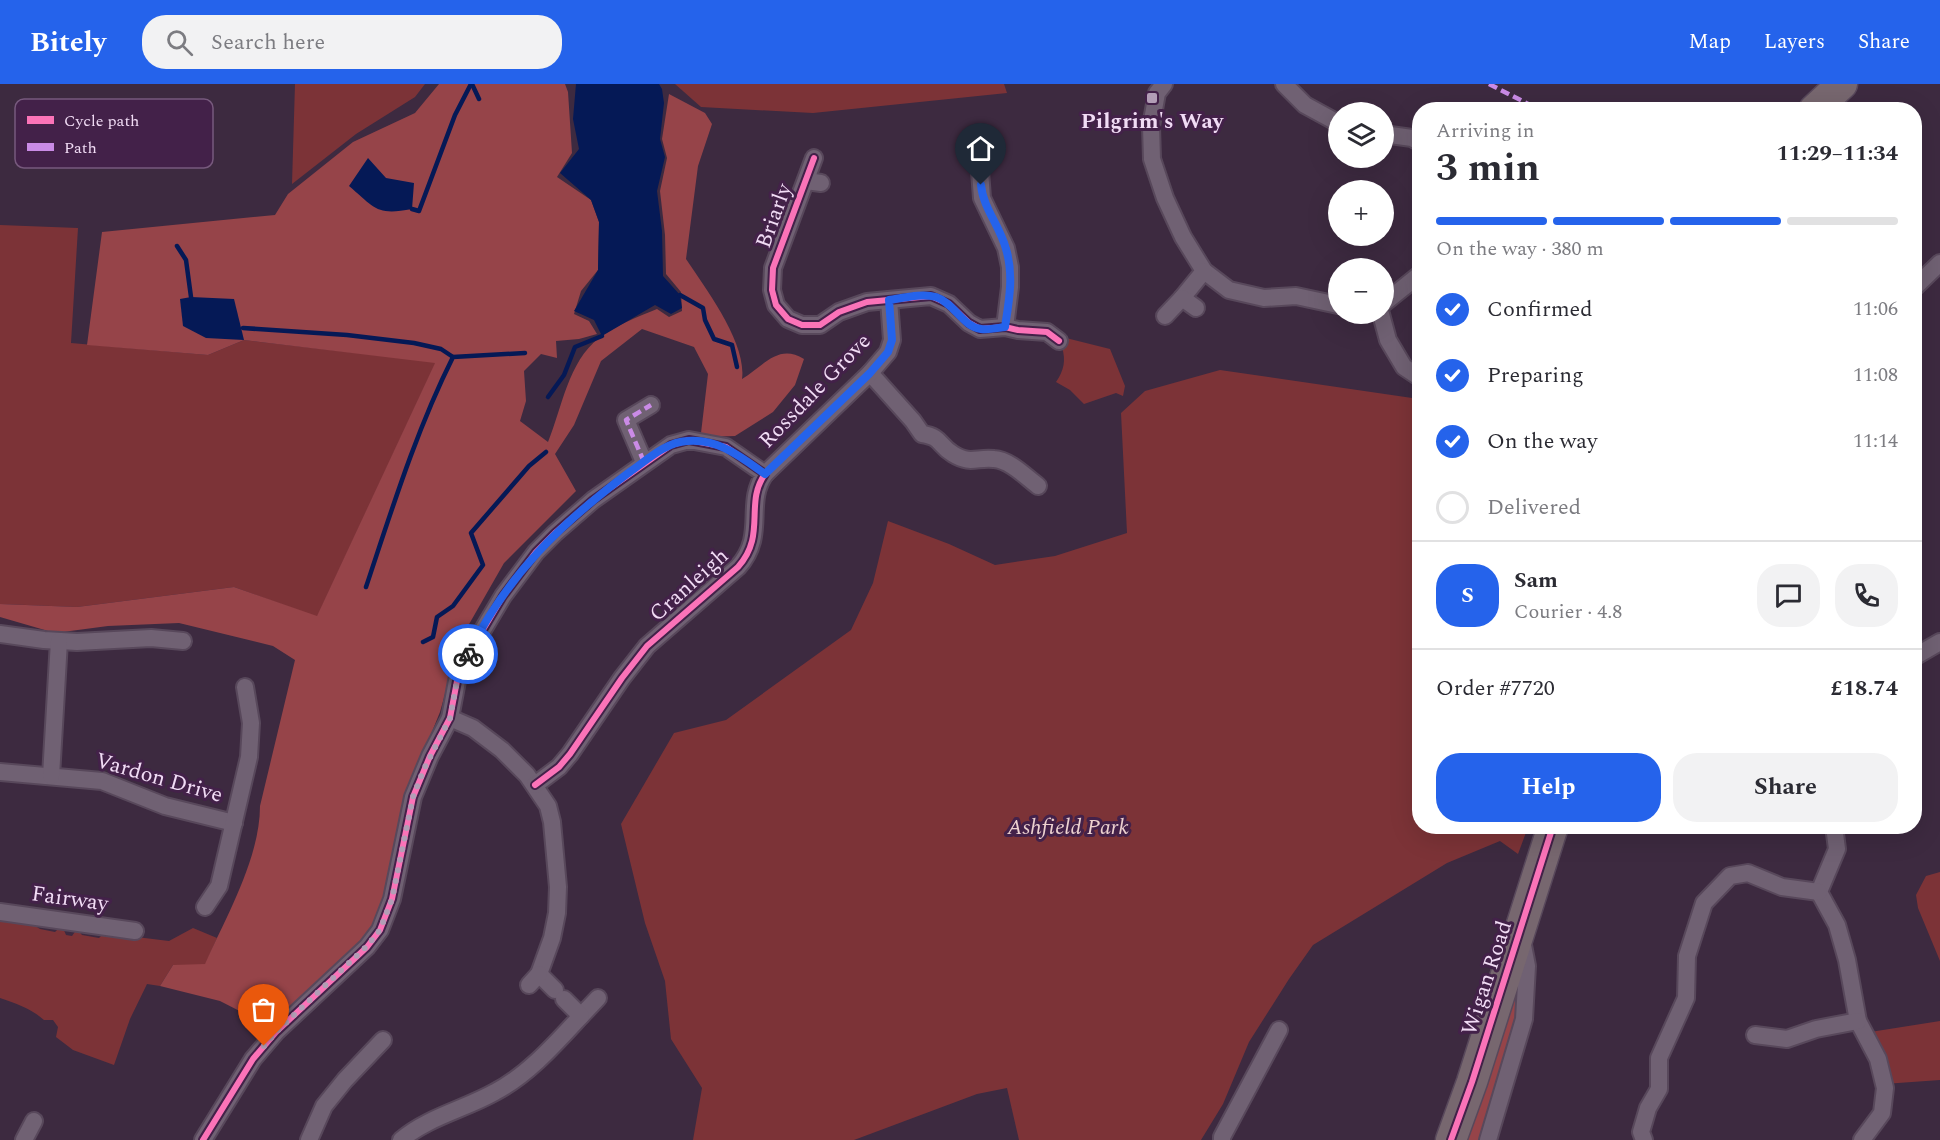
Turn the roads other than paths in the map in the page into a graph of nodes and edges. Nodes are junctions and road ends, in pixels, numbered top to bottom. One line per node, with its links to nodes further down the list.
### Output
1 (1164, 84): 11 (street)
2 (1284, 84): 5 (street)
3 (1842, 84): 4 (highway)
4 (1823, 102)
5 (1328, 118)
6 (1394, 136): 7 (street)
7 (1412, 138)
8 (814, 158): 16 (street, Briarly)
9 (980, 171): 21 (street)
10 (1940, 262): 12 (street)
11 (1204, 271): 15 (street); 17 (street)
12 (1922, 280)
13 (1412, 281): 14 (street)
14 (1394, 295)
15 (1182, 298): 18 (street); 19 (street)
16 (889, 300): 21 (street, Briarly); 24 (street, Rossdale Grove)
17 (1328, 303)
18 (1197, 308)
19 (1165, 316)
20 (1384, 324): 23 (street)
21 (1005, 327): 22 (street, Briarly)
22 (1052, 331)
23 (1412, 372)
24 (870, 373): 27 (street, Rossdale Grove); 28 (street)
25 (651, 405): 26 (street)
26 (644, 462): 27 (street); 35 (street)
27 (765, 474): 38 (street, Cranleigh)
28 (1038, 486)
29 (0, 634): 30 (street)
30 (59, 641): 31 (street); 37 (street)
31 (183, 641)
32 (1940, 642): 33 (street)
33 (1922, 652)
34 (245, 687): 39 (street, Vardon Drive)
35 (450, 718): 38 (street); 55 (street)
36 (0, 772): 37 (street, Vardon Drive)
37 (51, 776): 39 (street, Vardon Drive)
38 (535, 785): 48 (street)
39 (234, 823): 43 (street, Vardon Drive)
40 (1550, 834): 46 (highway, Wigan Road)
41 (1835, 834): 42 (street)
42 (1819, 892): 49 (street); 61 (street)
43 (205, 907)
44 (0, 912): 45 (street, Fairway)
45 (135, 931)
46 (1520, 932): 59 (highway, Wigan Road); 60 (street)
47 (598, 998): 48 (street)
48 (581, 1016): 57 (street)
49 (1858, 1021): 51 (street); 62 (street)
50 (1279, 1030): 58 (street)
51 (1755, 1035)
52 (383, 1040): 56 (street)
53 (34, 1121): 54 (street)
54 (24, 1140)
55 (203, 1140)
56 (309, 1140)
57 (401, 1140)
58 (1222, 1140)
59 (1452, 1140)
60 (1488, 1140)
61 (1644, 1140)
62 (1862, 1140)

